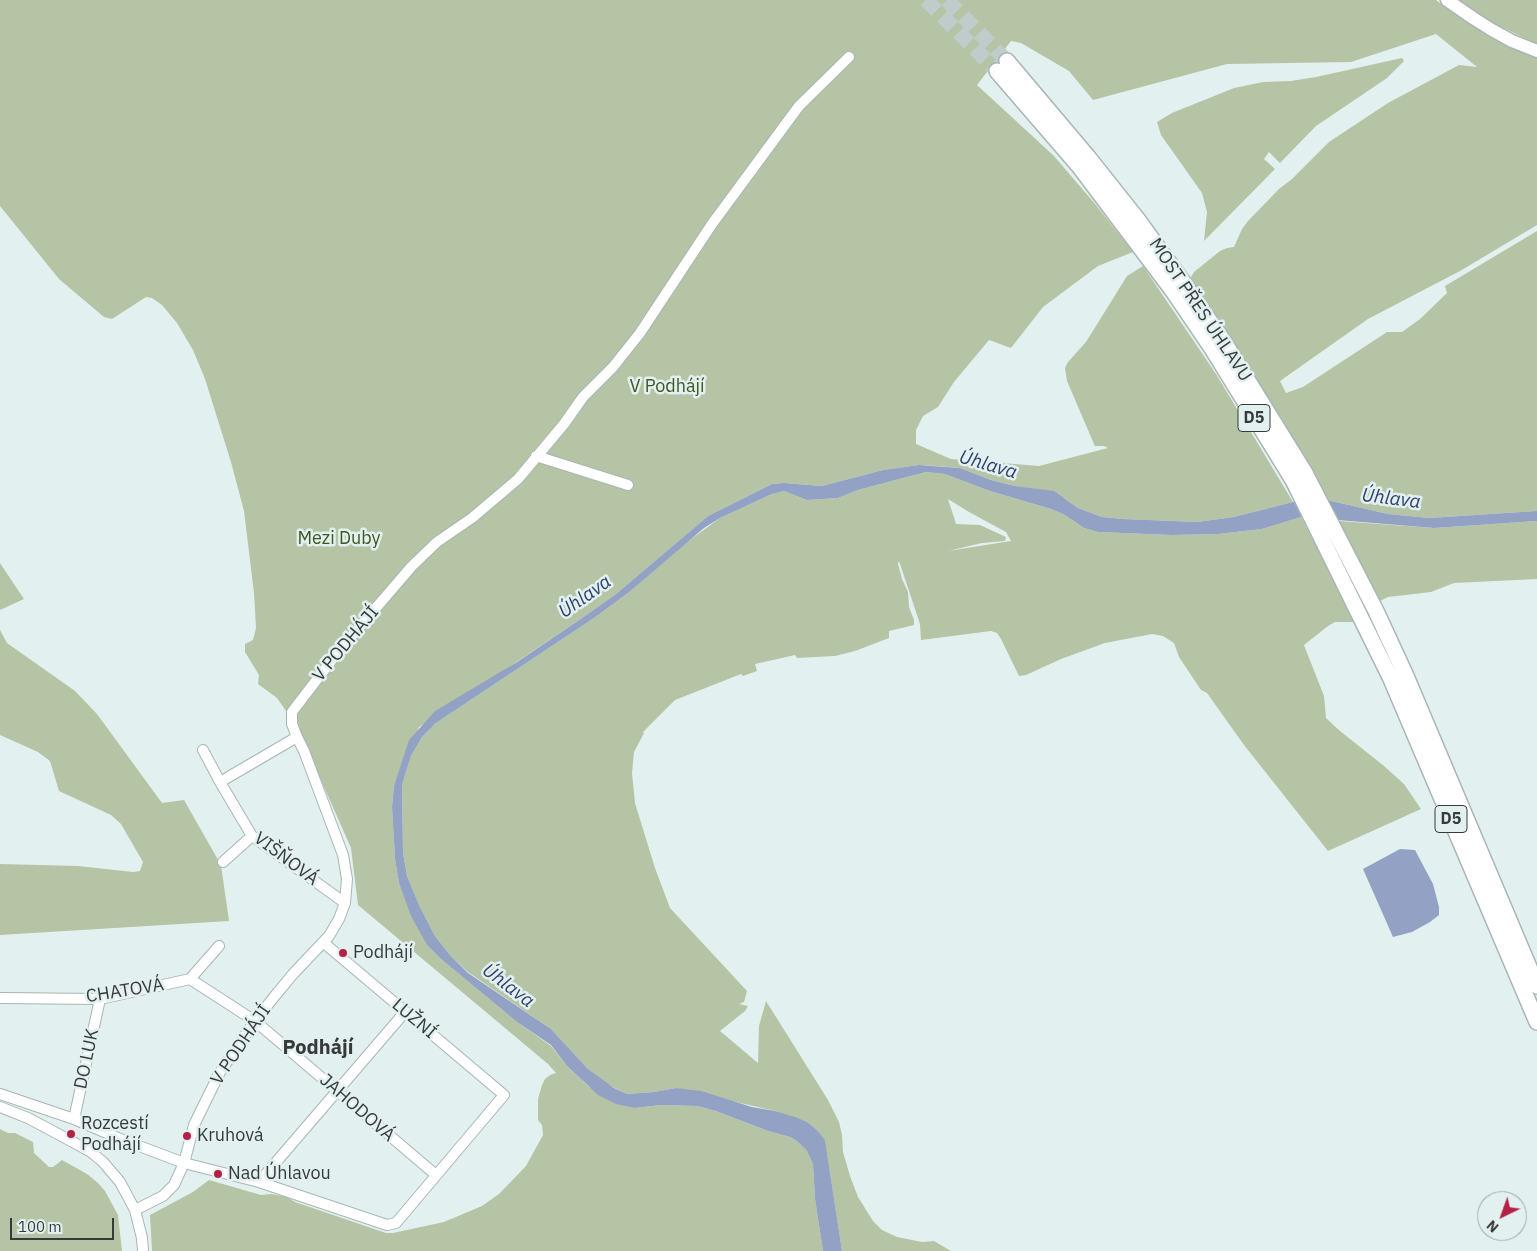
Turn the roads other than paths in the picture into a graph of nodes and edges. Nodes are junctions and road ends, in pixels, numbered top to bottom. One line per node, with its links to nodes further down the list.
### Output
1 (1447, 0): 2 (main road)
2 (1537, 51)
3 (850, 57): 6 (street, V PODHÁJÍ)
4 (1002, 66): 5 (highway, D5)
5 (1132, 225): 17 (highway, MOST PŘES ÚHLAVU / D5); 22 (highway, MOST PŘES ÚHLAVU / D5)
6 (536, 456): 7 (street); 8 (street, V PODHÁJÍ)
7 (628, 484)
8 (296, 736): 10 (street); 13 (street, V PODHÁJÍ)
9 (204, 750): 10 (street, VIŠŇOVÁ)
10 (220, 782): 11 (street, VIŠŇOVÁ)
11 (252, 836): 12 (street); 13 (street, VIŠŇOVÁ)
12 (223, 862)
13 (345, 903): 14 (street, V PODHÁJÍ)
14 (324, 942): 20 (street, LUŽNÍ); 21 (street, V PODHÁJÍ)
15 (219, 946): 16 (street)
16 (190, 979): 19 (street, CHATOVÁ); 21 (street)
17 (1537, 986)
18 (0, 998): 19 (street, CHATOVÁ)
19 (100, 999): 26 (street, DO LUK)
20 (405, 1012): 23 (street); 28 (street, LUŽNÍ)
21 (255, 1021): 23 (street, JAHODOVÁ); 27 (street, V PODHÁJÍ)
22 (1537, 1022)
23 (337, 1091): 28 (street, JAHODOVÁ); 29 (street)
24 (0, 1094): 26 (street)
25 (0, 1107): 30 (street)
26 (74, 1120): 27 (street)
27 (184, 1163): 29 (street); 30 (street, V PODHÁJÍ)
28 (436, 1176): 29 (street)
29 (259, 1182)
30 (136, 1210): 31 (street)
31 (143, 1251)

